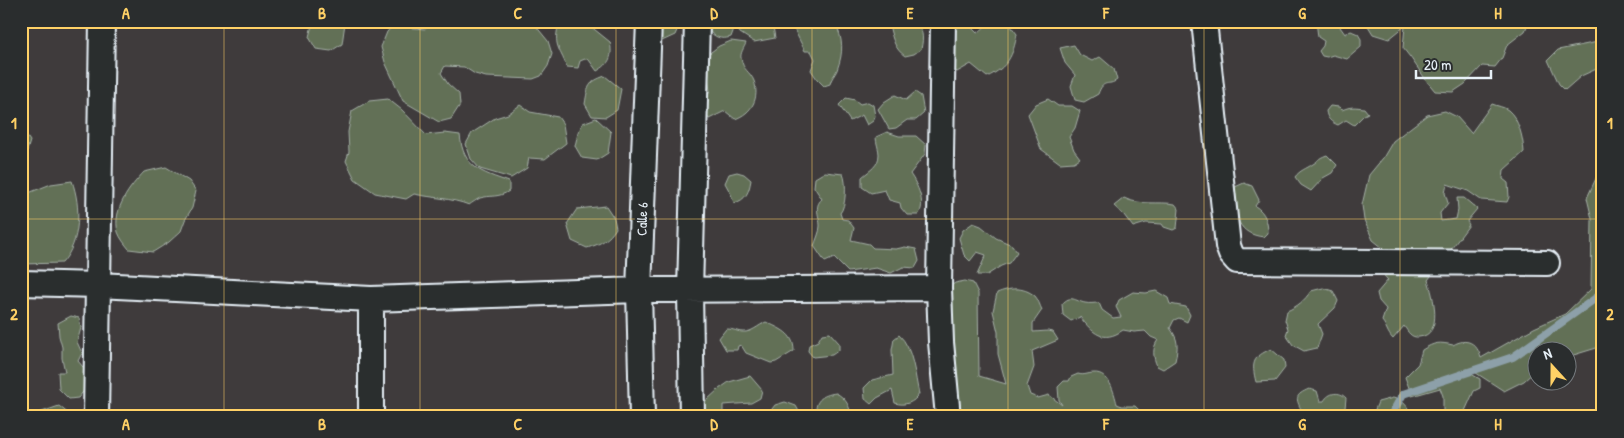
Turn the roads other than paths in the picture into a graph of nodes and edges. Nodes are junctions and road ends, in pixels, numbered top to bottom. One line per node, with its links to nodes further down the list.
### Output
1 (102, 21): 8 (street)
2 (648, 21): 10 (street, Calle 6)
3 (697, 21): 11 (street)
4 (943, 21): 9 (street)
5 (1204, 21): 6 (street)
6 (1547, 263)
7 (21, 282): 8 (street)
8 (98, 285): 12 (street); 13 (street)
9 (940, 288): 11 (street); 17 (street)
10 (639, 290): 11 (street); 12 (street); 15 (street, Calle 6)
11 (690, 291): 16 (street)
12 (371, 299): 14 (street)
13 (96, 417)
14 (371, 417)
15 (642, 417)
16 (692, 417)
17 (948, 417)

